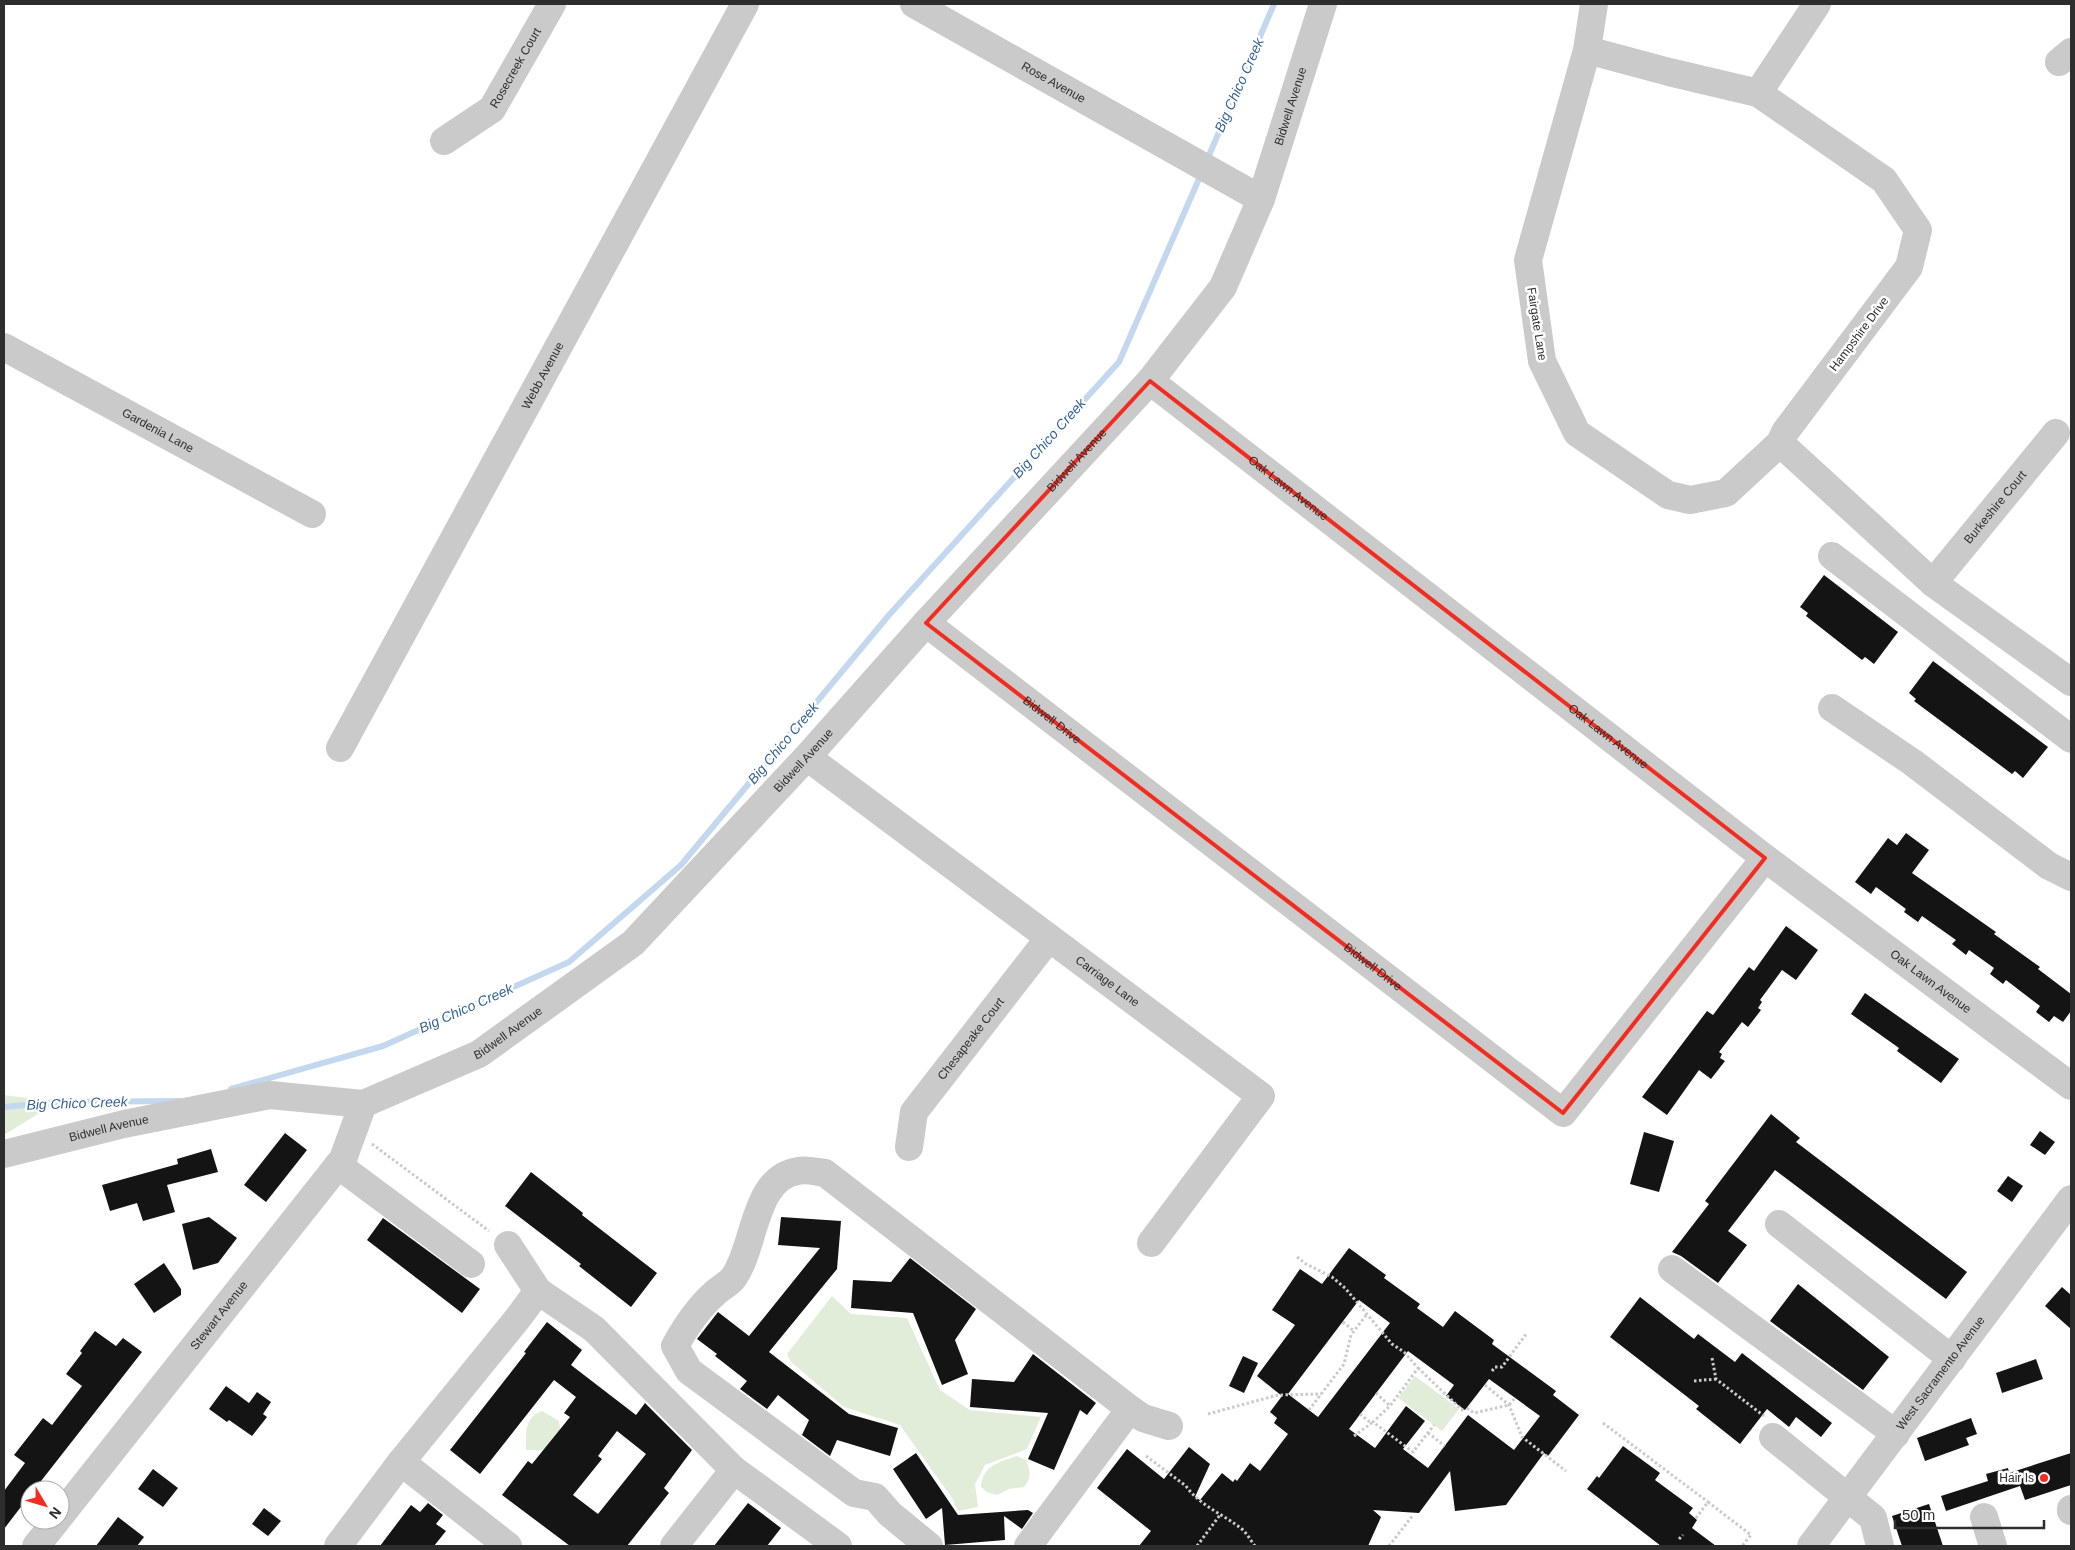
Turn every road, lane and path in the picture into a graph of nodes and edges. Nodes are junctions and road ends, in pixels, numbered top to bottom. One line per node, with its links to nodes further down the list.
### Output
1 (552, 4): 9 (street, Rosecreek Court)
2 (745, 4): 22 (street, Webb Avenue)
3 (914, 4): 10 (street, Rose Avenue)
4 (1323, 4): 10 (street, Bidwell Avenue)
5 (1594, 4): 7 (street, Fairgate Lane)
6 (1817, 4): 8 (street)
7 (1587, 50): 8 (street, Hampshire Drive); 14 (street, Fairgate Lane)
8 (1758, 93): 14 (street, Hampshire Drive)
9 (444, 141)
10 (1261, 199): 12 (street, Bidwell Avenue)
11 (4, 346): 15 (street, Gardenia Lane)
12 (1150, 381): 18 (street, Bidwell Avenue); 24 (street, Oak Lawn Avenue)
13 (2056, 433): 17 (street, Burkeshire Court)
14 (1780, 444): 17 (street)
15 (312, 514)
16 (1832, 556): 21 (street)
17 (1933, 583): 19 (street)
18 (926, 623): 23 (street, Bidwell Avenue); 24 (street, Bidwell Drive)
19 (2071, 682)
20 (1832, 708): 25 (street)
21 (2071, 739)
22 (340, 748)
23 (807, 757): 26 (street, Carriage Lane); 28 (street, Bidwell Avenue)
24 (1765, 858): 27 (street, Oak Lawn Avenue)
25 (2071, 876)
26 (1048, 938): 30 (street, Chesapeake Court); 36 (street, Carriage Lane)
27 (2071, 1086)
28 (363, 1104): 31 (street, Bidwell Avenue); 32 (street, Stewart Avenue)
29 (368, 1142): 35 (path)
30 (909, 1147)
31 (4, 1154)
32 (338, 1165): 38 (street); 76 (street, Stewart Avenue)
33 (2071, 1199): 46 (street, West Sacramento Avenue)
34 (1779, 1224): 46 (street)
35 (499, 1238): 40 (street)
36 (1151, 1243)
37 (1297, 1257): 41 (path)
38 (470, 1264)
39 (1672, 1269): 67 (street)
40 (538, 1291): 71 (street); 72 (street)
41 (1367, 1314): 43 (path); 47 (path)
42 (1342, 1322): 43 (path)
43 (1354, 1331): 53 (path)
44 (1526, 1334): 48 (path)
45 (1712, 1358): 49 (path)
46 (1952, 1359): 67 (street, West Sacramento Avenue)
47 (1418, 1368): 55 (path); 56 (path)
48 (1492, 1371)
49 (1716, 1379): 50 (path); 65 (path)
50 (1694, 1381)
51 (1484, 1385): 55 (path)
52 (1376, 1393): 56 (path)
53 (1321, 1394): 58 (path); 59 (path)
54 (1515, 1398): 55 (path)
55 (1509, 1405): 73 (path)
56 (1390, 1406): 61 (path)
57 (1130, 1410): 64 (street); 89 (street); 90 (street)
58 (1309, 1410)
59 (1208, 1414)
60 (1360, 1414): 61 (path)
61 (1372, 1423): 66 (path); 68 (path)
62 (1603, 1423): 75 (path)
63 (1434, 1425): 66 (path)
64 (1169, 1426)
65 (1770, 1430): 74 (street)
66 (1428, 1433): 69 (path)
67 (1896, 1434): 74 (street, West Sacramento Avenue)
68 (1354, 1436)
69 (1445, 1446)
70 (1146, 1456): 77 (path)
71 (401, 1462): 85 (street); 86 (street)
72 (734, 1470): 87 (street); 88 (street)
73 (1566, 1471)
74 (1848, 1497): 95 (street, West Sacramento Avenue); 96 (street)
75 (1708, 1502): 80 (path); 94 (path)
76 (70, 1503)
77 (1220, 1515): 91 (path); 92 (path)
78 (1413, 1515): 93 (path)
79 (1984, 1517): 97 (street)
80 (1696, 1518)
81 (49, 1530): 84 (street)
82 (1683, 1535): 83 (path)
83 (1679, 1539)
84 (36, 1546)
85 (338, 1546)
86 (508, 1546)
87 (674, 1546)
88 (838, 1546)
89 (929, 1546)
90 (1028, 1546)
91 (1198, 1546)
92 (1255, 1546)
93 (1389, 1546)
94 (1742, 1546)
95 (1811, 1546)
96 (1880, 1546)
97 (1993, 1546)

